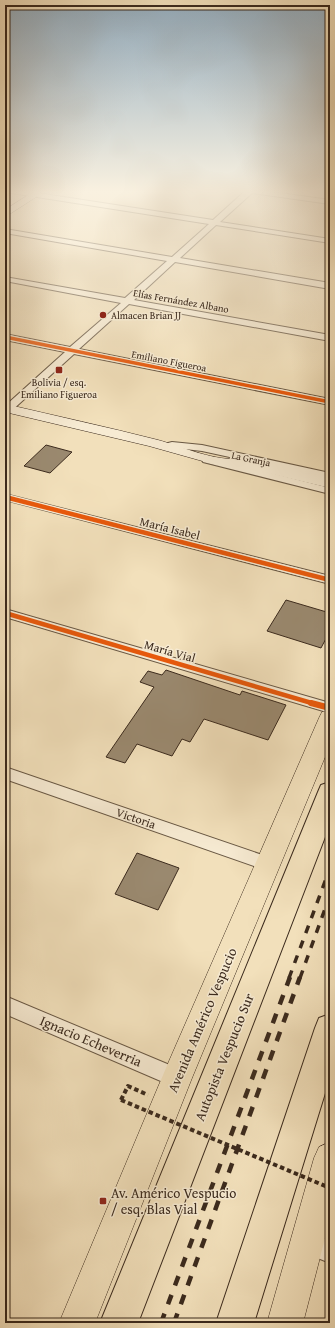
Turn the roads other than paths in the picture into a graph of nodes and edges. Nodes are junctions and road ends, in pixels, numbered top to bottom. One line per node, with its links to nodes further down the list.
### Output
1 (127, 252): 3 (street)
2 (183, 252): 3 (street)
3 (174, 260): 5 (street); 6 (street)
4 (5, 279): 6 (street, Elías Fernández Albano)
5 (330, 286)
6 (126, 302): 8 (street, Elías Fernández Albano); 9 (street)
7 (5, 337): 9 (street, Emiliano Figueroa)
8 (330, 338)
9 (72, 351): 10 (street, Emiliano Figueroa); 11 (street)
10 (330, 402)
11 (6, 409): 12 (main road, La Granja)
12 (153, 443): 13 (main road, La Granja); 14 (main road, La Granja)
13 (172, 446): 15 (main road, La Granja); 16 (street, La Granja)
14 (186, 453): 15 (main road, La Granja); 18 (street, La Granja)
15 (252, 466): 17 (main road, La Granja)
16 (330, 476)
17 (330, 483)
18 (330, 491)
19 (5, 497): 20 (street, María Isabel)
20 (330, 580)
21 (5, 613): 22 (street, María Vial)
22 (330, 708)
23 (330, 718): 26 (main road, Avenida Américo Vespucio)
24 (5, 773): 26 (street, Victoria)
25 (330, 792): 33 (highway, Autopista Vespucio Sur)
26 (268, 864): 29 (main road, Avenida Américo Vespucio)
27 (5, 1005): 29 (street, Ignacio Echeverria)
28 (330, 1028): 34 (highway)
29 (177, 1078): 32 (main road, Avenida Américo Vespucio)
30 (330, 1158): 31 (main road)
31 (318, 1247): 35 (main road)
32 (77, 1323)
33 (119, 1323)
34 (235, 1323)
35 (284, 1323)

